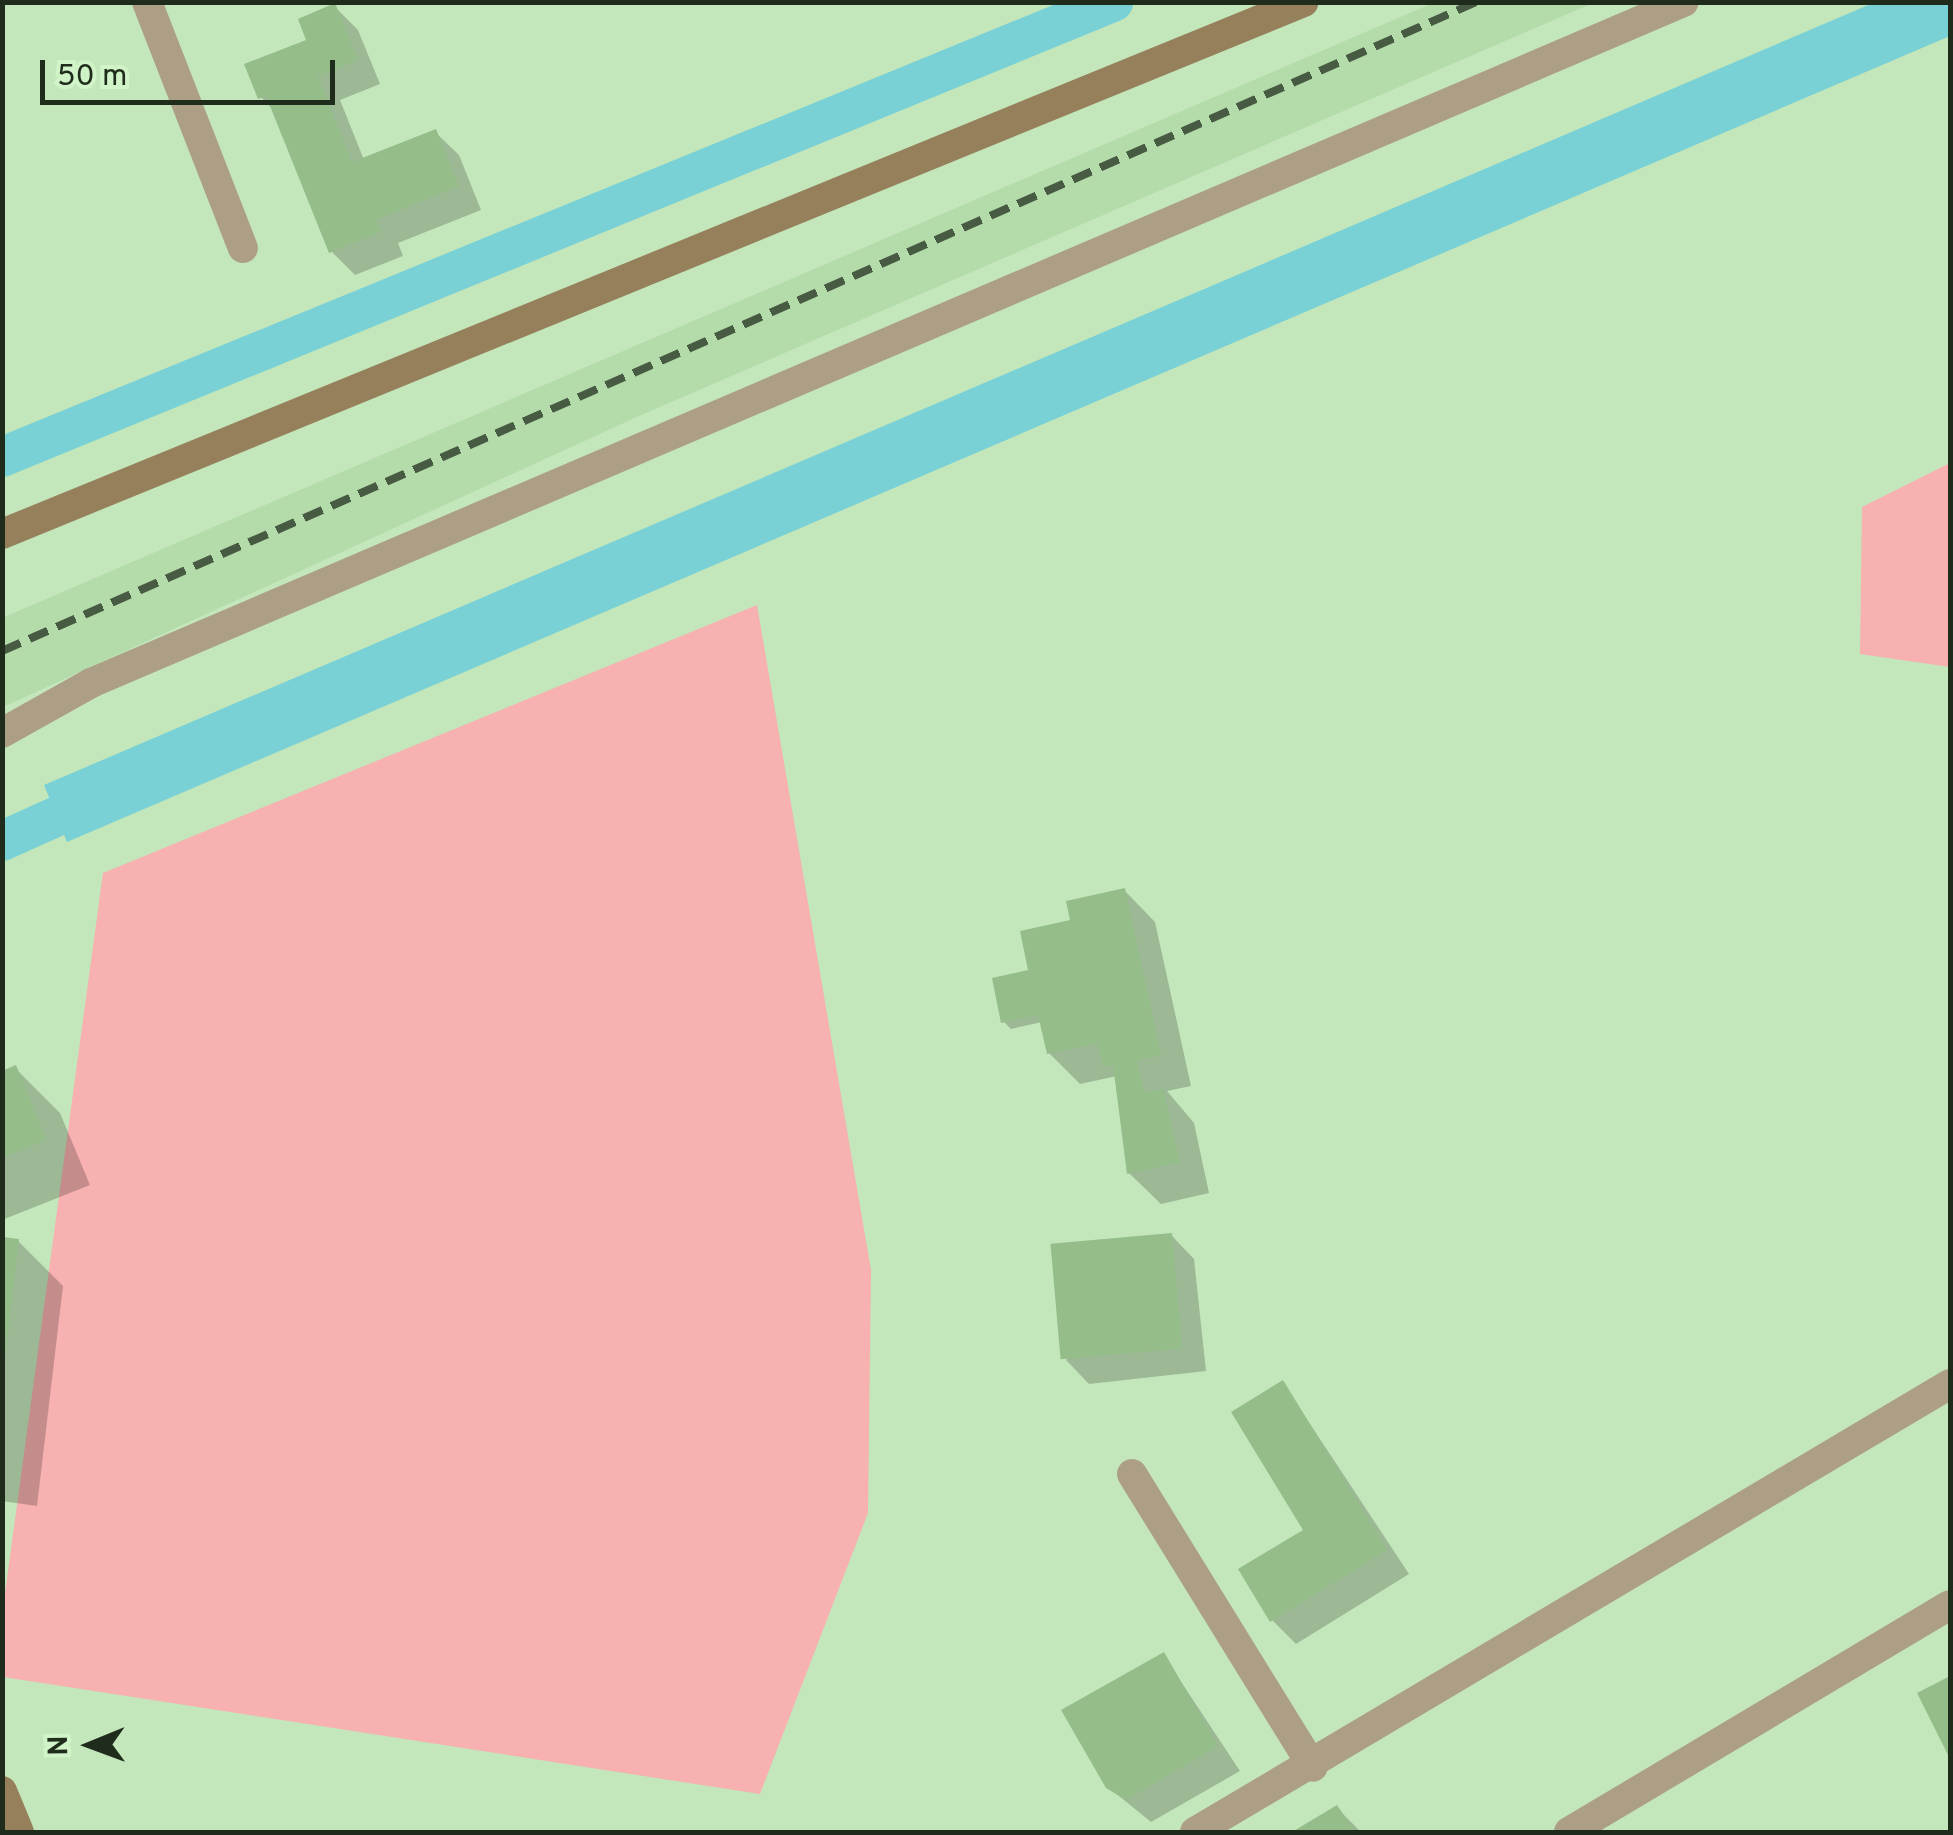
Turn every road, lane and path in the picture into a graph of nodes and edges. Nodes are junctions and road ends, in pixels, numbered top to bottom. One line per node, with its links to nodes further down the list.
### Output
1 (147, 2): 4 (street)
2 (1304, 2): 5 (main road)
3 (1684, 2): 6 (street)
4 (244, 248)
5 (2, 534)
6 (2, 733)
7 (1950, 1384): 10 (street)
8 (1132, 1474): 10 (street)
9 (1950, 1605): 14 (street)
10 (1313, 1766): 13 (street)
11 (2, 1791): 12 (main road)
12 (19, 1832)
13 (1195, 1832)
14 (1569, 1832)

